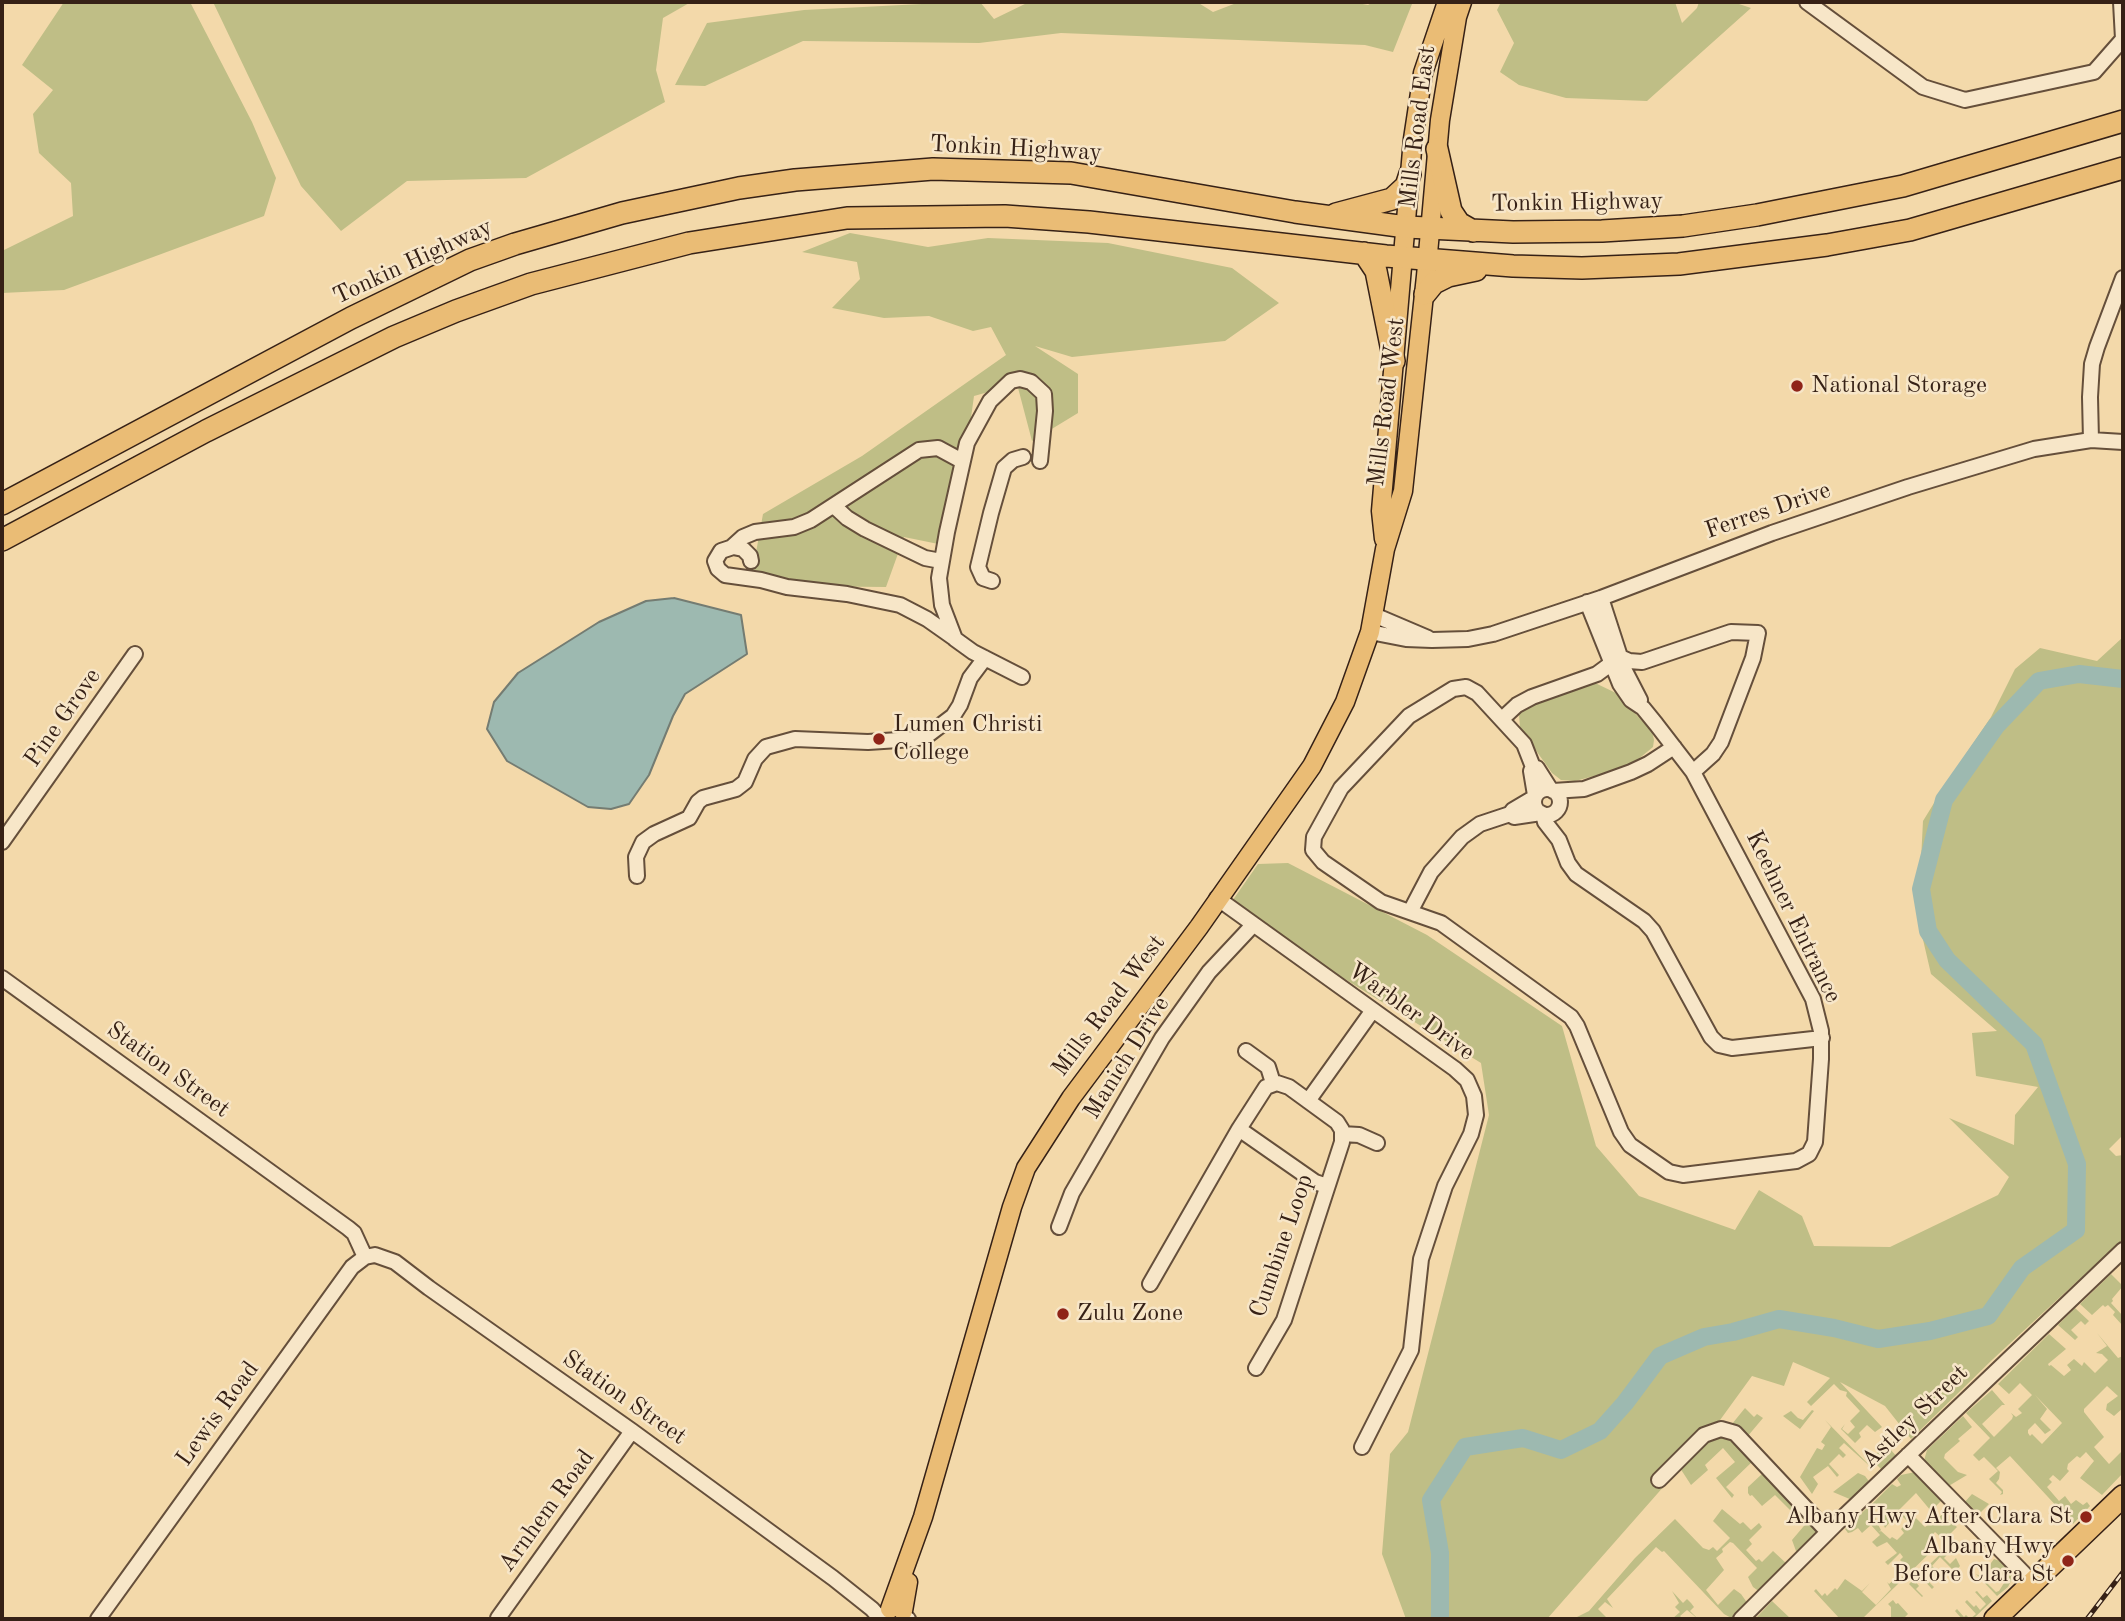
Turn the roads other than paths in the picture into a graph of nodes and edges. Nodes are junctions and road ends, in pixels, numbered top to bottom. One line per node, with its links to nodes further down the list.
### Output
1 (1447, 2): 8 (main road, Mills Road East)
2 (1462, 2): 6 (main road, Mills Road East)
3 (1807, 2): 4 (street)
4 (2121, 2)
5 (2123, 121): 12 (highway, Tonkin Highway)
6 (1437, 149): 11 (main road, Mills Road East); 12 (highway)
7 (2123, 168): 16 (highway)
8 (1410, 174): 9 (highway); 10 (main road, Mills Road East)
9 (1327, 217): 10 (highway, Tonkin Highway); 25 (highway, Tonkin Highway)
10 (1405, 227): 11 (highway, Tonkin Highway); 14 (main road, Mills Road East)
11 (1430, 229): 12 (highway, Tonkin Highway); 15 (main road, Mills Road East)
12 (1473, 231)
13 (1364, 253): 14 (highway); 19 (highway); 27 (highway)
14 (1403, 257): 15 (highway); 19 (main road, Mills Road West)
15 (1428, 260): 16 (highway); 18 (main road, Mills Road West)
16 (1513, 266): 18 (highway)
17 (2123, 278): 20 (street)
18 (1424, 293): 29 (main road, Mills Road West)
19 (1394, 361): 29 (main road, Mills Road West)
20 (2091, 440): 21 (street, Ferres Drive); 33 (street, Ferres Drive)
21 (2123, 442)
22 (1023, 457): 32 (street)
23 (962, 461): 24 (street); 26 (street); 31 (street)
24 (1040, 461)
25 (2, 504)
26 (834, 506): 28 (street); 31 (street)
27 (2, 540)
28 (732, 547): 30 (street); 35 (street)
29 (1385, 549): 34 (main road, Mills Road West)
30 (751, 561)
31 (941, 562): 35 (street)
32 (992, 581)
33 (1594, 600): 34 (street, Ferres Drive); 38 (street, Keehner Entrance)
34 (1372, 623): 53 (main road, Mills Road West)
35 (956, 639): 37 (street)
36 (135, 654): 51 (street, Pine Grove)
37 (985, 658): 39 (street); 52 (street)
38 (1615, 661): 40 (street); 41 (street, Keehner Entrance); 43 (street)
39 (1022, 677)
40 (1502, 719): 42 (street, Keehner Entrance); 54 (street, Keehner Entrance)
41 (1674, 747): 43 (street, Keehner Entrance); 44 (street)
42 (1533, 767): 45 (street, Keehner Entrance); 46 (street, Keehner Entrance)
43 (1693, 772): 58 (street, Keehner Entrance)
44 (1584, 789): 45 (street); 47 (street)
45 (1552, 790): 46 (street); 47 (street)
46 (1535, 796): 48 (street); 49 (street)
47 (1558, 807): 48 (street); 50 (street)
48 (1542, 813): 49 (street); 50 (street)
49 (1510, 814): 54 (street)
50 (1559, 840): 58 (street)
51 (2, 842)
52 (637, 876)
53 (1217, 898): 55 (street, Warbler Drive); 78 (main road, Mills Road West)
54 (1410, 912): 58 (street, Keehner Entrance)
55 (1253, 925): 57 (street, Warbler Drive); 66 (street, Manich Drive)
56 (2, 978): 68 (street, Station Street)
57 (1373, 1010): 61 (street); 72 (street, Warbler Drive)
58 (1822, 1038)
59 (1246, 1051): 60 (street)
60 (1273, 1083): 61 (street); 62 (street)
61 (1308, 1101): 63 (street)
62 (1239, 1129): 65 (street); 69 (street)
63 (1342, 1134): 64 (street); 65 (street, Cumbine Loop)
64 (1377, 1143)
65 (1327, 1186): 70 (street, Cumbine Loop)
66 (1059, 1227)
67 (2123, 1250): 73 (street, Astley Street)
68 (365, 1257): 71 (street, Station Street); 80 (street, Lewis Road)
69 (1150, 1284)
70 (1256, 1368)
71 (632, 1431): 78 (street, Station Street); 79 (street, Arnhem Road)
72 (1362, 1447)
73 (1908, 1455): 76 (street, Astley Street); 77 (street)
74 (1660, 1480): 76 (street)
75 (2123, 1496): 77 (highway)
76 (1828, 1532): 81 (street, Astley Street)
77 (2032, 1583): 82 (highway)
78 (896, 1616)
79 (498, 1618)
80 (98, 1619)
81 (1741, 1619)
82 (1995, 1619)

